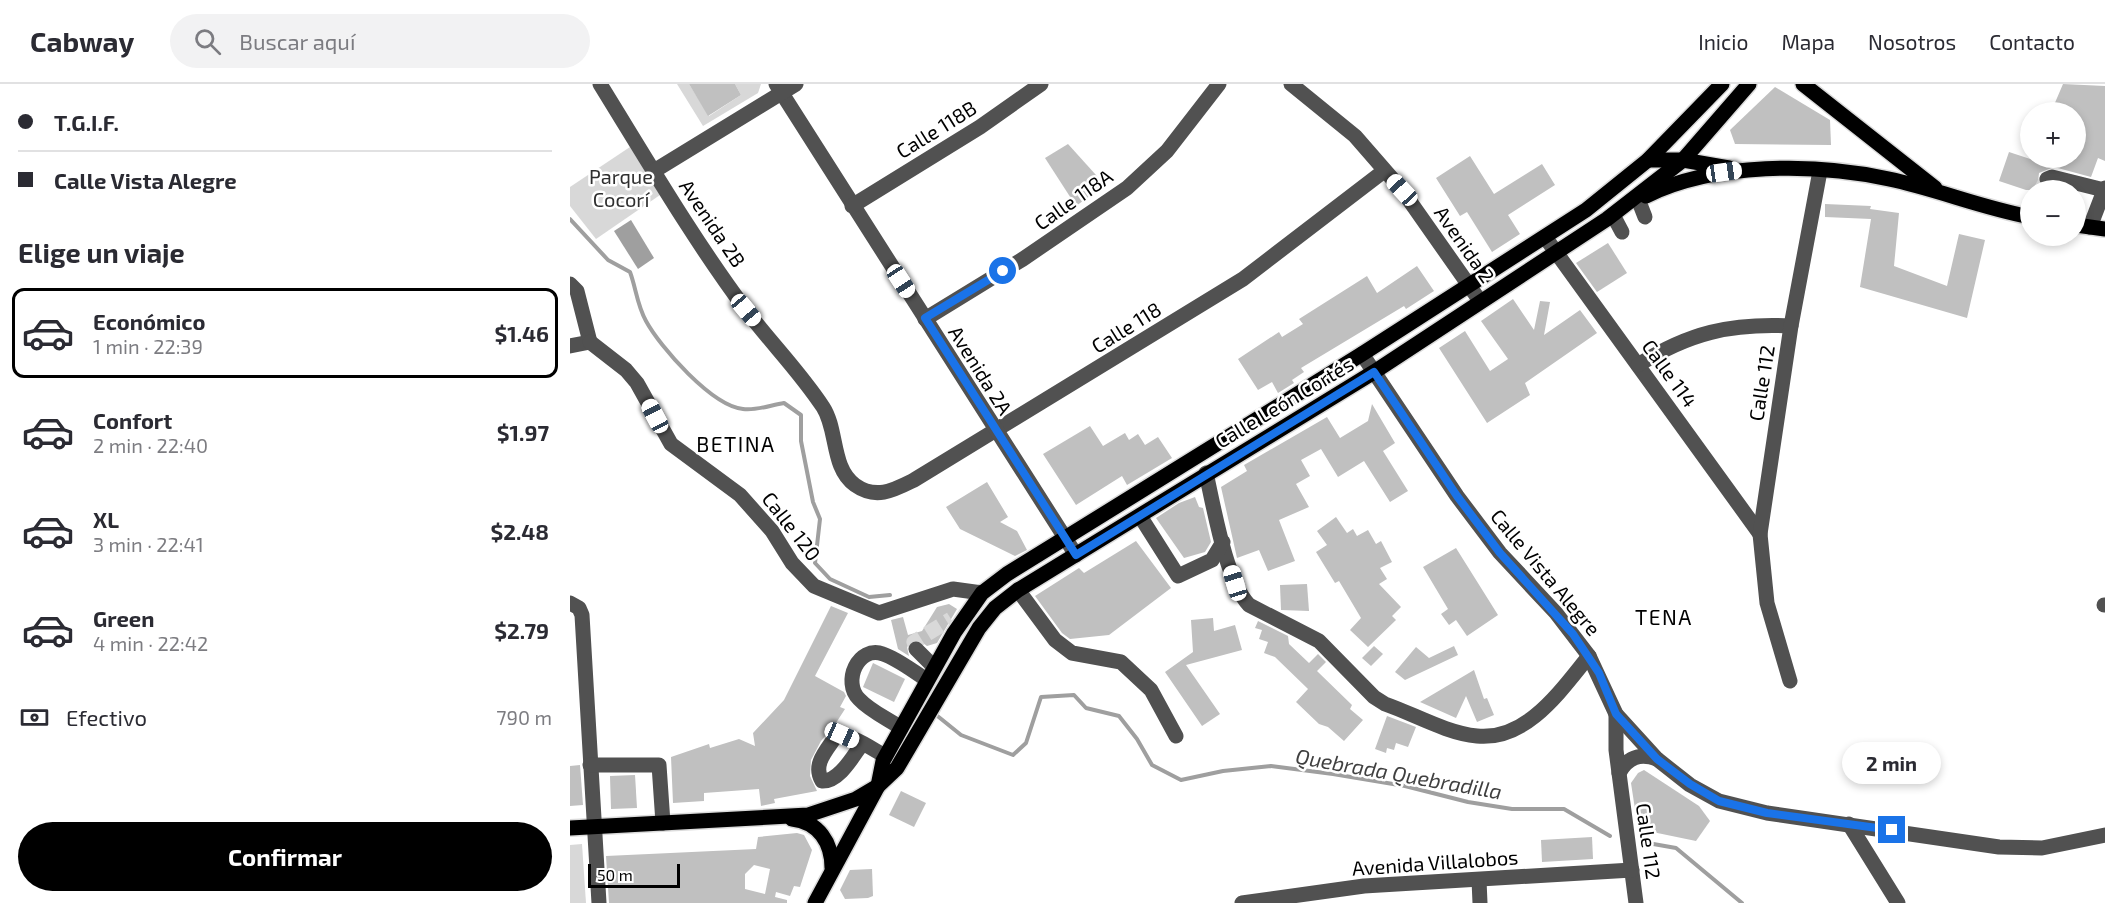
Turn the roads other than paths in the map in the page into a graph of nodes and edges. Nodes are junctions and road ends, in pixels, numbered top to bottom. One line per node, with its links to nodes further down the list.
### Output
1 (600, 84): 13 (street, Avenida 2B)
2 (796, 84): 9 (street)
3 (1041, 84): 20 (street, Calle 118B)
4 (1219, 84): 31 (street, Calle 118A)
5 (1291, 84): 14 (street, Avenida 2)
6 (1722, 84): 10 (main road, Calle León Cortés)
7 (1749, 84): 11 (main road, Calle León Cortés)
8 (1808, 86): 18 (main road)
9 (778, 89): 13 (street); 20 (street, Avenida 2A)
10 (1648, 160): 11 (main road); 26 (main road, Calle León Cortés)
11 (1683, 160): 12 (main road); 22 (main road, Calle León Cortés)
12 (1737, 170): 15 (main road); 19 (main road)
13 (654, 171): 40 (street, Avenida 2B)
14 (1384, 171): 29 (street, Avenida 2); 38 (street, Calle 118)
15 (1820, 171): 18 (main road); 32 (street, Calle 112)
16 (2047, 179): 17 (street)
17 (2105, 189): 24 (street)
18 (1946, 196): 21 (main road)
19 (1638, 200): 22 (main road); 23 (street)
20 (852, 206): 31 (street, Avenida 2A)
21 (2020, 213)
22 (1610, 217): 25 (street); 27 (main road, Calle León Cortés)
23 (1645, 217)
24 (2090, 227)
25 (1622, 232)
26 (1545, 237): 27 (street, Calle 114); 29 (main road, Calle León Cortés)
27 (1556, 253): 30 (main road, Calle León Cortés); 36 (street, Calle 114)
28 (570, 284): 33 (street)
29 (1469, 286): 30 (street, Avenida 2); 35 (main road, Calle León Cortés)
30 (1480, 302): 37 (main road, Calle León Cortés)
31 (925, 318): 38 (street, Avenida 2A)
32 (1791, 326): 36 (street); 42 (street, Calle 112)
33 (590, 342): 34 (street); 47 (street, Calle 120)
34 (570, 346)
35 (1362, 354): 37 (street, Calle Vista Alegre); 43 (main road, Calle León Cortés)
36 (1638, 365): 42 (street, Calle 114)
37 (1374, 372): 39 (main road, Calle León Cortés); 50 (street, Calle Vista Alegre)
38 (995, 432): 40 (street, Calle 118); 43 (street, Avenida 2A)
39 (1206, 473): 41 (main road, Calle León Cortés); 44 (street)
40 (874, 493)
41 (1140, 516): 44 (street); 45 (main road, Calle León Cortés)
42 (1760, 534): 52 (street, Calle 112)
43 (1065, 538): 45 (street, Avenida 2A); 47 (main road, Calle León Cortés)
44 (1223, 542): 50 (street)
45 (1076, 555): 46 (main road, Calle León Cortés)
46 (1018, 590): 55 (street); 61 (main road, Calle León Cortés)
47 (982, 593): 51 (main road, Calle León Cortés)
48 (574, 605): 59 (street)
49 (915, 649): 51 (street)
50 (1589, 656): 53 (street, Calle Vista Alegre)
51 (931, 674): 54 (main road, Calle León Cortés); 54 (street)
52 (1790, 681)
53 (1616, 714): 58 (street, Calle Vista Alegre); 60 (street, Calle 112)
54 (901, 728): 57 (main road, Calle León Cortés)
55 (1176, 735)
56 (862, 744): 57 (street)
57 (884, 758): 61 (main road, Calle León Cortés); 62 (main road)
58 (1657, 759): 60 (street); 65 (street, Calle Vista Alegre)
59 (590, 765): 64 (street); 66 (street)
60 (1619, 773): 70 (street, Calle 112)
61 (878, 786): 62 (main road); 69 (main road, Calle León Cortés)
62 (832, 808): 63 (main road)
63 (783, 818): 64 (main road); 69 (main road)
64 (663, 823): 66 (main road)
65 (1849, 824): 68 (street, Calle Vista Alegre); 77 (street)
66 (595, 826): 67 (main road); 72 (street)
67 (570, 828)
68 (2105, 835)
69 (832, 869): 73 (main road, Calle León Cortés)
70 (1632, 870): 71 (street, Avenida Villalobos); 76 (street, Calle 112)
71 (1479, 880): 74 (street, Avenida Villalobos); 75 (street)
72 (599, 903)
73 (815, 903)
74 (1242, 903)
75 (1480, 903)
76 (1636, 903)
77 (1898, 903)

